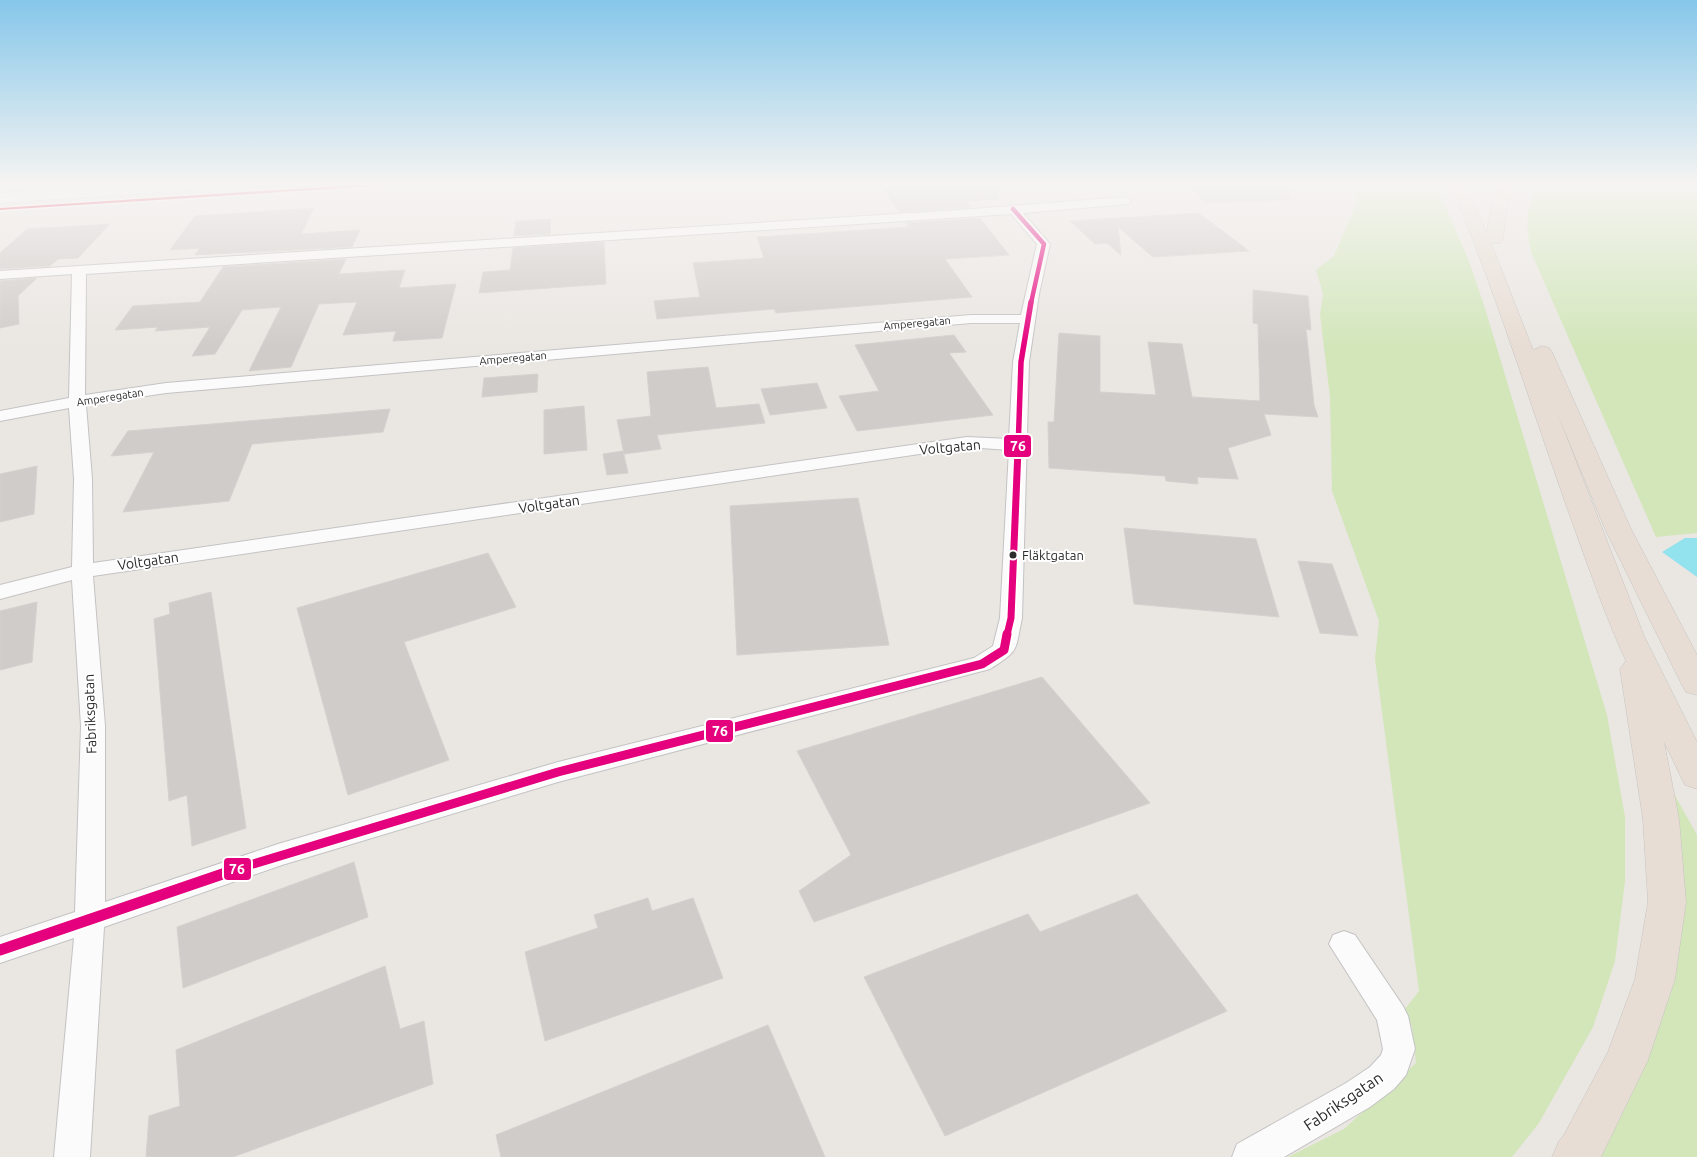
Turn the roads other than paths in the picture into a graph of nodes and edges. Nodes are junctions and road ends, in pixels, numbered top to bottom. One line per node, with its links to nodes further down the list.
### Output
1 (554, 239): 5 (street)
2 (1040, 239): 7 (street)
3 (1480, 239): 13 (highway)
4 (1495, 239): 14 (highway)
5 (79, 270): 6 (street); 8 (street, Fabriksgatan)
6 (0, 275)
7 (1028, 319): 8 (street, Amperegatan); 10 (street)
8 (78, 401): 9 (street, Amperegatan); 11 (street, Fabriksgatan)
9 (0, 416)
10 (1017, 445): 11 (street, Voltgatan); 16 (street)
11 (82, 570): 12 (street, Voltgatan); 16 (street, Fabriksgatan)
12 (0, 592)
13 (1630, 636): 15 (highway); 21 (highway)
14 (1697, 685)
15 (1697, 776)
16 (90, 920): 18 (street); 19 (street, Fabriksgatan)
17 (1344, 944): 20 (street, Fabriksgatan)
18 (0, 950)
19 (72, 1157)
20 (1250, 1157)
21 (1575, 1157)

